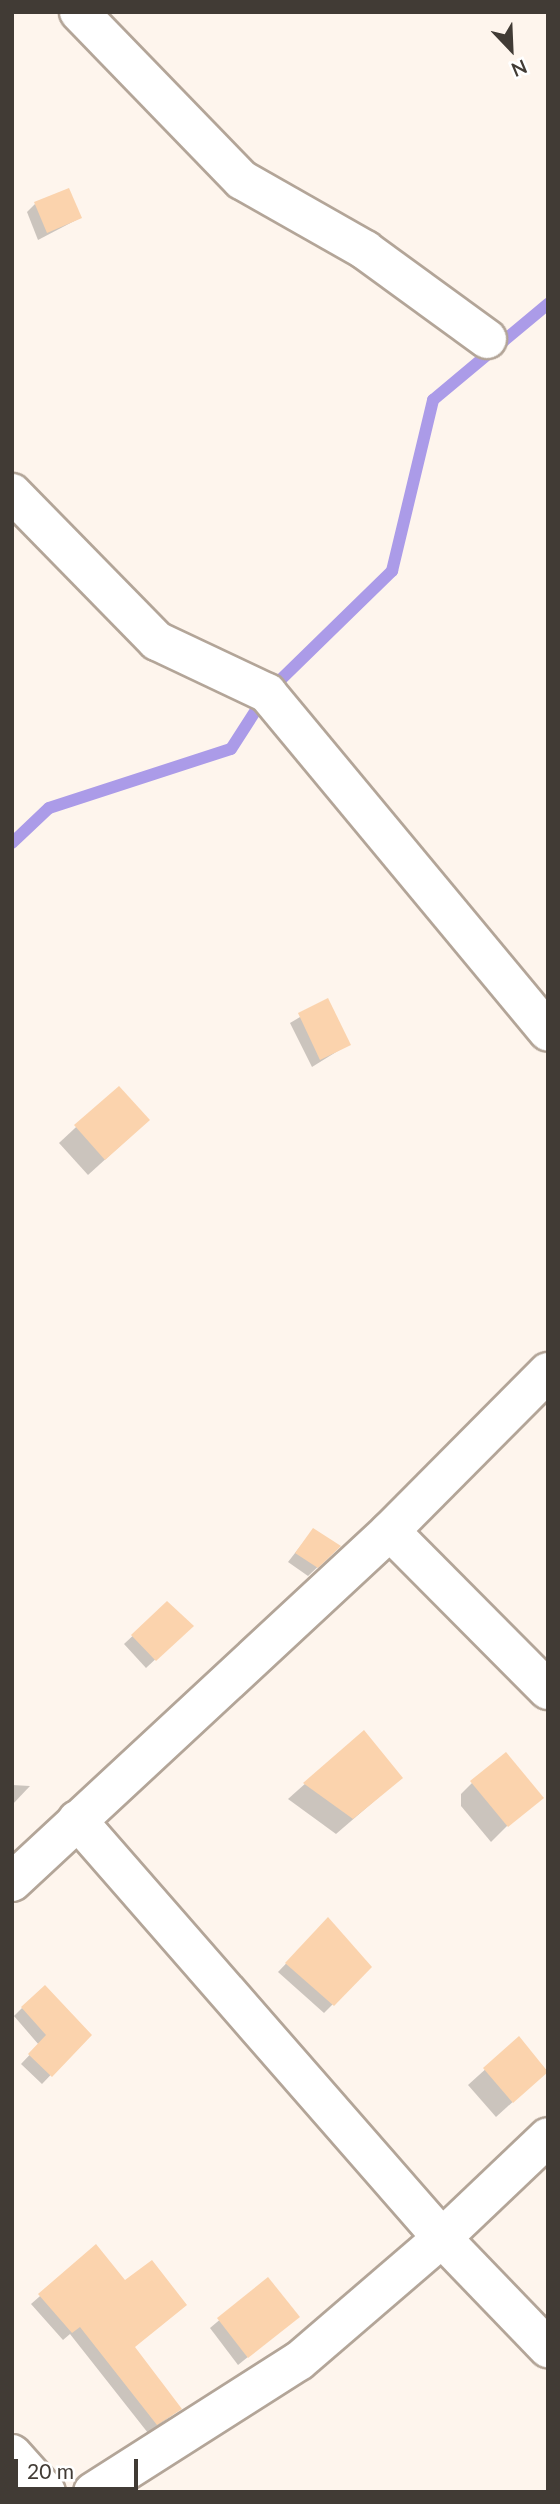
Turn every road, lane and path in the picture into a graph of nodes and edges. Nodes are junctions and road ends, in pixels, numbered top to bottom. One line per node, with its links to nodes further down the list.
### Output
1 (79, 12): 2 (street)
2 (486, 338)
3 (12, 493): 4 (street)
4 (548, 1032)
5 (548, 1372): 6 (street)
6 (390, 1531): 7 (street); 8 (street)
7 (548, 1690)
8 (77, 1820): 9 (street); 11 (street)
9 (12, 1882)
10 (548, 2137): 11 (street)
11 (442, 2238): 12 (street); 15 (street)
12 (548, 2348)
13 (12, 2454): 14 (street)
14 (46, 2492)
15 (93, 2492)

